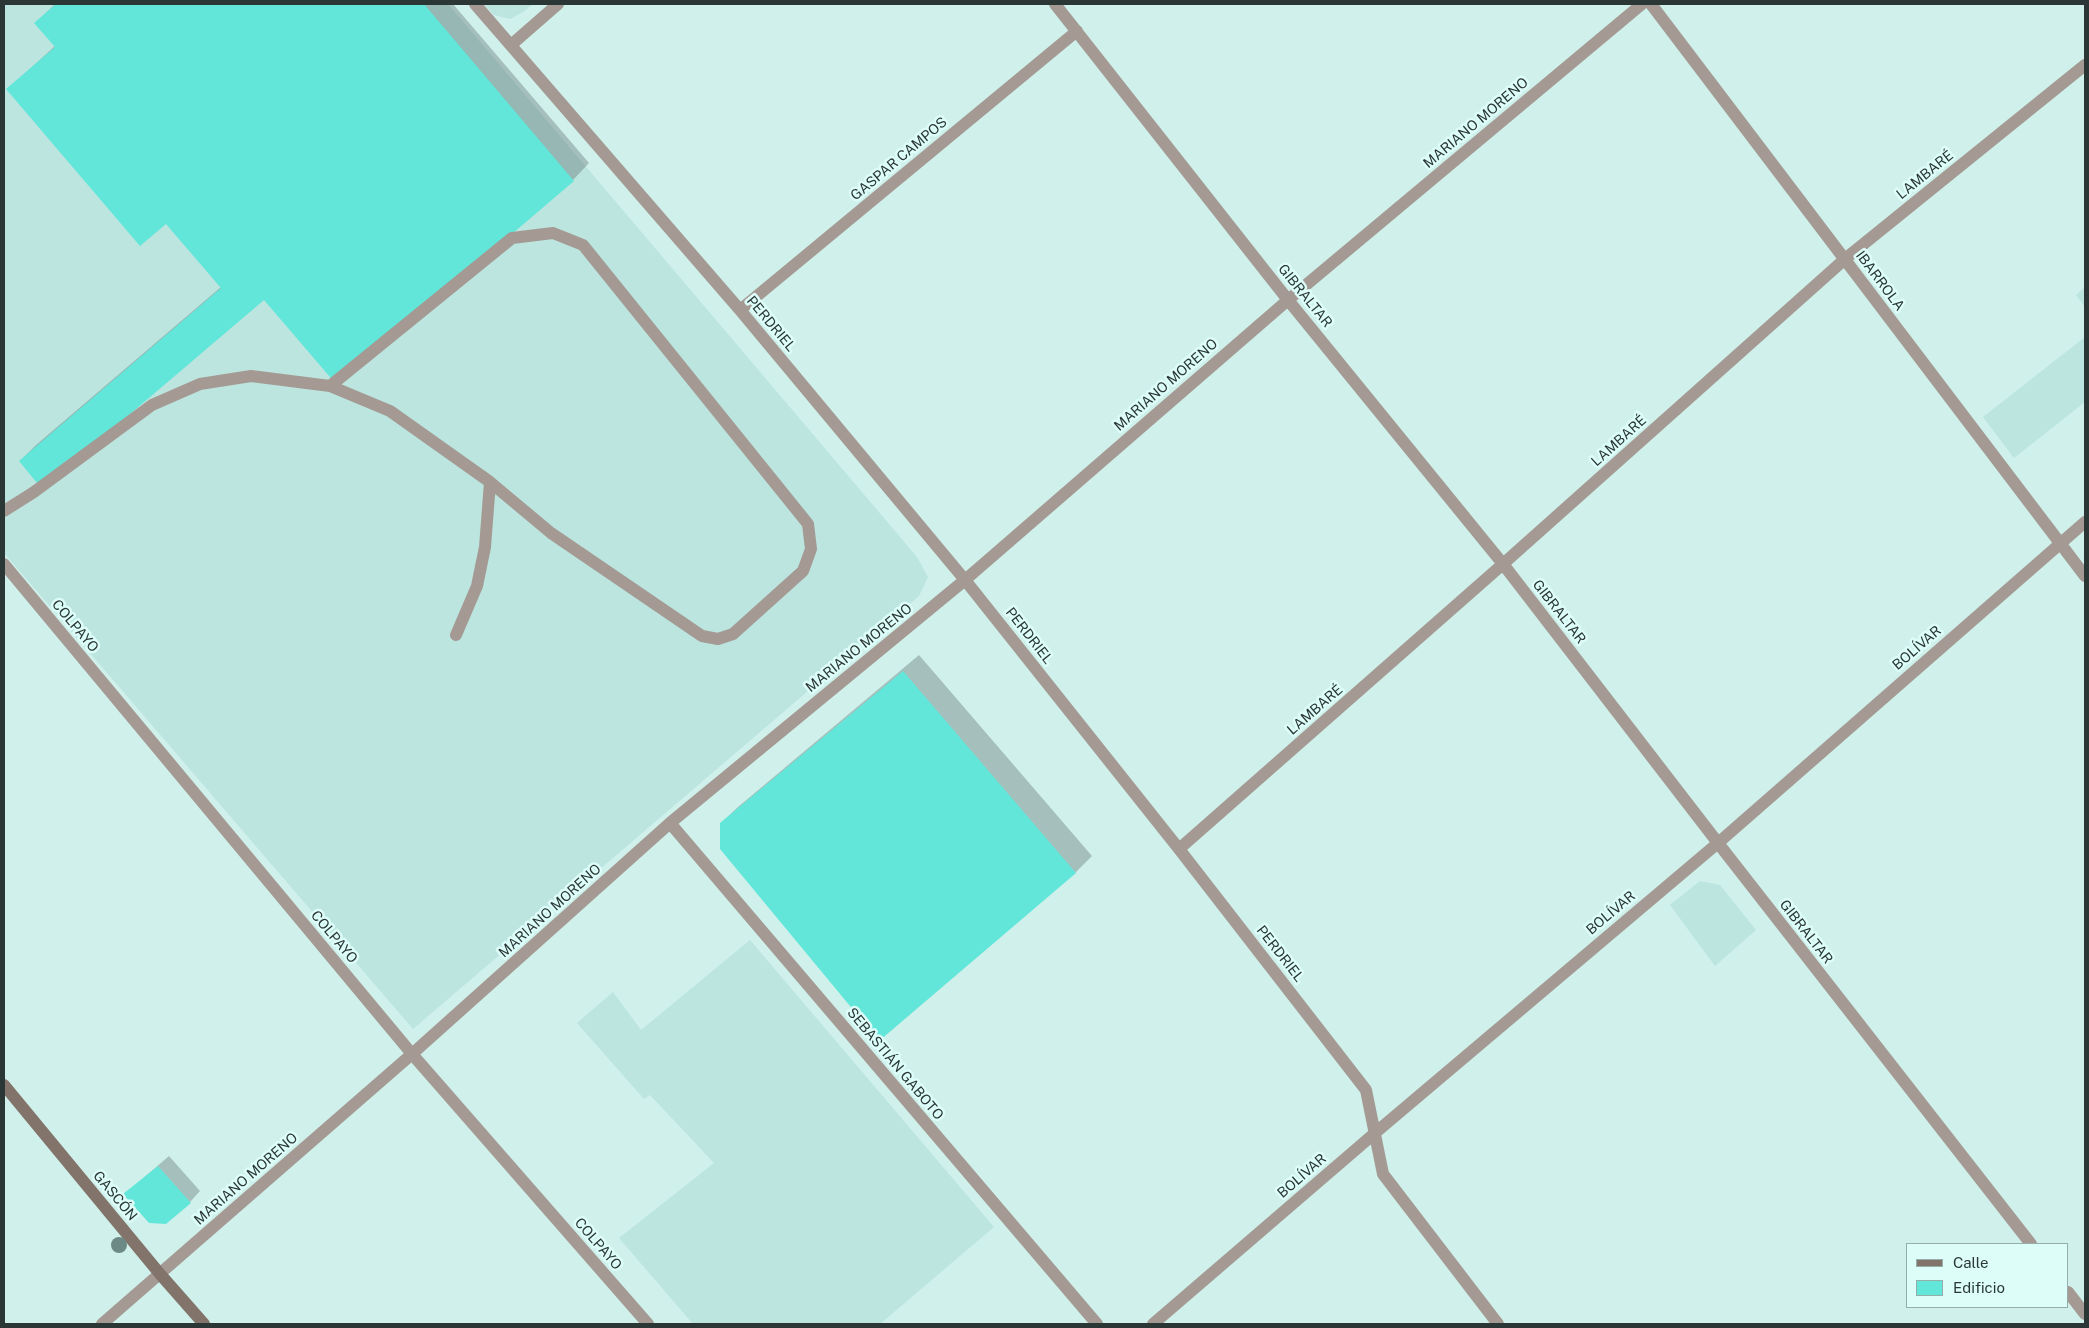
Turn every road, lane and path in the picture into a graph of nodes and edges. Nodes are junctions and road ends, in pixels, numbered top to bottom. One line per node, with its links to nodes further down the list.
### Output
1 (476, 4): 7 (street, PERDRIEL)
2 (558, 4): 7 (street)
3 (1055, 4): 6 (street, GIBRALTAR)
4 (1642, 4): 10 (street, MARIANO MORENO)
5 (1651, 4): 9 (street, IBARROLA)
6 (1077, 31): 10 (street, GIBRALTAR); 11 (street, GASPAR CAMPOS)
7 (511, 45): 11 (street, PERDRIEL)
8 (2085, 65): 9 (street, LAMBARÉ)
9 (1845, 259): 16 (street, IBARROLA); 18 (street, LAMBARÉ)
10 (1288, 300): 18 (street, GIBRALTAR); 20 (street, MARIANO MORENO)
11 (740, 310): 20 (street, PERDRIEL)
12 (330, 386): 13 (street); 13 (street); 14 (street)
13 (490, 482): 21 (street)
14 (4, 511)
15 (2085, 522): 16 (street, BOLÍVAR)
16 (2060, 543): 19 (street, IBARROLA); 23 (street, BOLÍVAR)
17 (4, 564): 25 (street, COLPAYO)
18 (1503, 564): 23 (street, GIBRALTAR); 24 (street, LAMBARÉ)
19 (2085, 576)
20 (965, 580): 22 (street, MARIANO MORENO); 24 (street, PERDRIEL)
21 (456, 635)
22 (670, 823): 25 (street, MARIANO MORENO); 35 (street, SEBASTIÁN GABOTO)
23 (1718, 843): 27 (street, BOLÍVAR); 28 (street, GIBRALTAR)
24 (1179, 849): 27 (street, PERDRIEL)
25 (412, 1054): 29 (street, MARIANO MORENO); 34 (street, COLPAYO)
26 (4, 1085): 29 (street, GASCÓN)
27 (1375, 1133): 36 (street, BOLÍVAR); 37 (street, PERDRIEL)
28 (2030, 1243)
29 (160, 1274): 32 (street, MARIANO MORENO); 33 (street, GASCÓN)
30 (2069, 1293): 31 (street)
31 (2085, 1314)
32 (102, 1324)
33 (204, 1324)
34 (648, 1324)
35 (1097, 1324)
36 (1153, 1324)
37 (1498, 1324)

